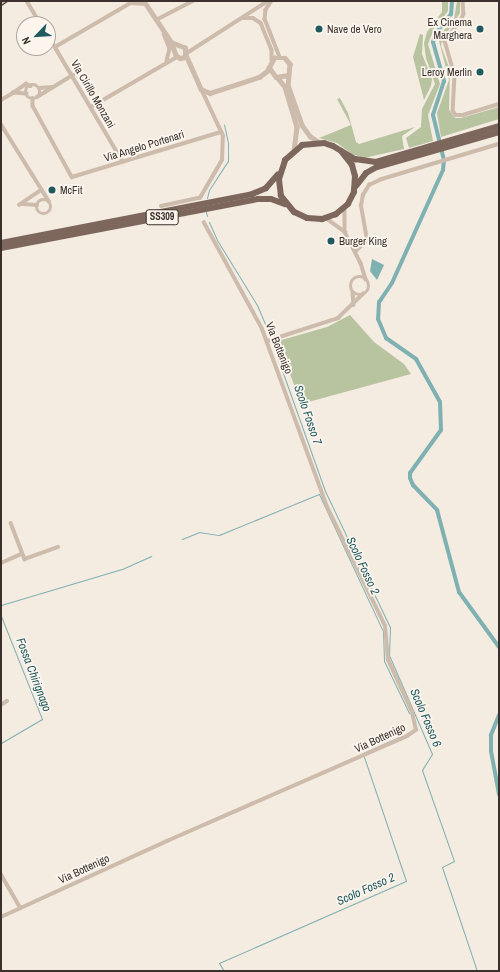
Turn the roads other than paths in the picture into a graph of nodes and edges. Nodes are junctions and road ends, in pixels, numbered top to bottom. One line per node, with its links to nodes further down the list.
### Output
1 (27, 1): 9 (street)
2 (134, 1): 6 (street)
3 (193, 1): 11 (street)
4 (272, 1): 16 (street)
5 (463, 1): 32 (street)
6 (130, 2): 7 (street); 14 (street)
7 (145, 2): 11 (street)
8 (267, 2): 10 (street); 12 (street)
9 (36, 16)
10 (242, 18): 12 (street); 15 (street)
11 (156, 20): 13 (street)
12 (262, 25): 18 (street)
13 (164, 31): 15 (street); 17 (street)
14 (56, 47): 21 (street, Via Cirillo Monzani)
15 (181, 53): 17 (street); 26 (street)
16 (280, 56): 18 (street); 20 (street)
17 (168, 60): 33 (street)
18 (272, 60): 19 (street)
19 (269, 67): 22 (street); 26 (street)
20 (288, 74): 22 (street); 38 (street)
21 (72, 75): 24 (street); 33 (street, Via Cirillo Monzani)
22 (278, 78): 42 (street)
23 (31, 86): 25 (street); 27 (street); 28 (street)
24 (54, 87): 25 (street); 29 (street)
25 (39, 88): 29 (street)
26 (201, 89): 36 (street)
27 (13, 93): 28 (street); 31 (street)
28 (27, 94): 30 (street)
29 (37, 97): 30 (street)
30 (33, 98): 44 (street, Via Angelo Portenari)
31 (1, 100)
32 (499, 104)
33 (91, 107): 44 (street, Via Cirillo Monzani)
34 (1, 124): 46 (street)
35 (499, 126): 39 (main road)
36 (221, 132): 44 (street, Via Angelo Portenari); 54 (street)
37 (499, 132): 39 (main road)
38 (320, 142): 42 (main road); 43 (main road)
39 (447, 144): 41 (main road)
40 (499, 144): 60 (street)
41 (432, 149): 43 (main road); 47 (main road)
42 (294, 150): 45 (main road, SS309)
43 (341, 151): 47 (main road)
44 (123, 162)
45 (279, 173): 53 (main road); 59 (main road, SS309)
46 (39, 186): 48 (street); 51 (street)
47 (355, 188): 55 (main road)
48 (40, 191): 49 (street); 50 (street)
49 (30, 199): 50 (street); 52 (street)
50 (39, 201): 51 (street); 52 (street)
51 (49, 201): 52 (street)
52 (36, 205)
53 (287, 205): 56 (main road, SS309); 59 (main road, SS309)
54 (161, 206)
55 (345, 207): 56 (main road); 58 (street)
56 (326, 218): 58 (street)
57 (204, 223): 67 (street, Via Bottenigo)
58 (345, 232): 60 (street)
59 (2, 244)
60 (356, 251): 61 (street)
61 (363, 268): 62 (street); 63 (street)
62 (358, 277): 63 (street); 64 (street)
63 (366, 279): 65 (street)
64 (353, 292): 65 (street); 66 (street)
65 (363, 294): 66 (street)
66 (353, 306): 67 (street)
67 (267, 341): 75 (street, Via Bottenigo)
68 (11, 523): 70 (street)
69 (58, 547): 70 (street)
70 (21, 554): 71 (street)
71 (1, 563)
72 (6, 701): 73 (street)
73 (1, 705)
74 (1, 874): 75 (street)
75 (21, 908): 76 (street, Via Bottenigo)
76 (1, 917)

